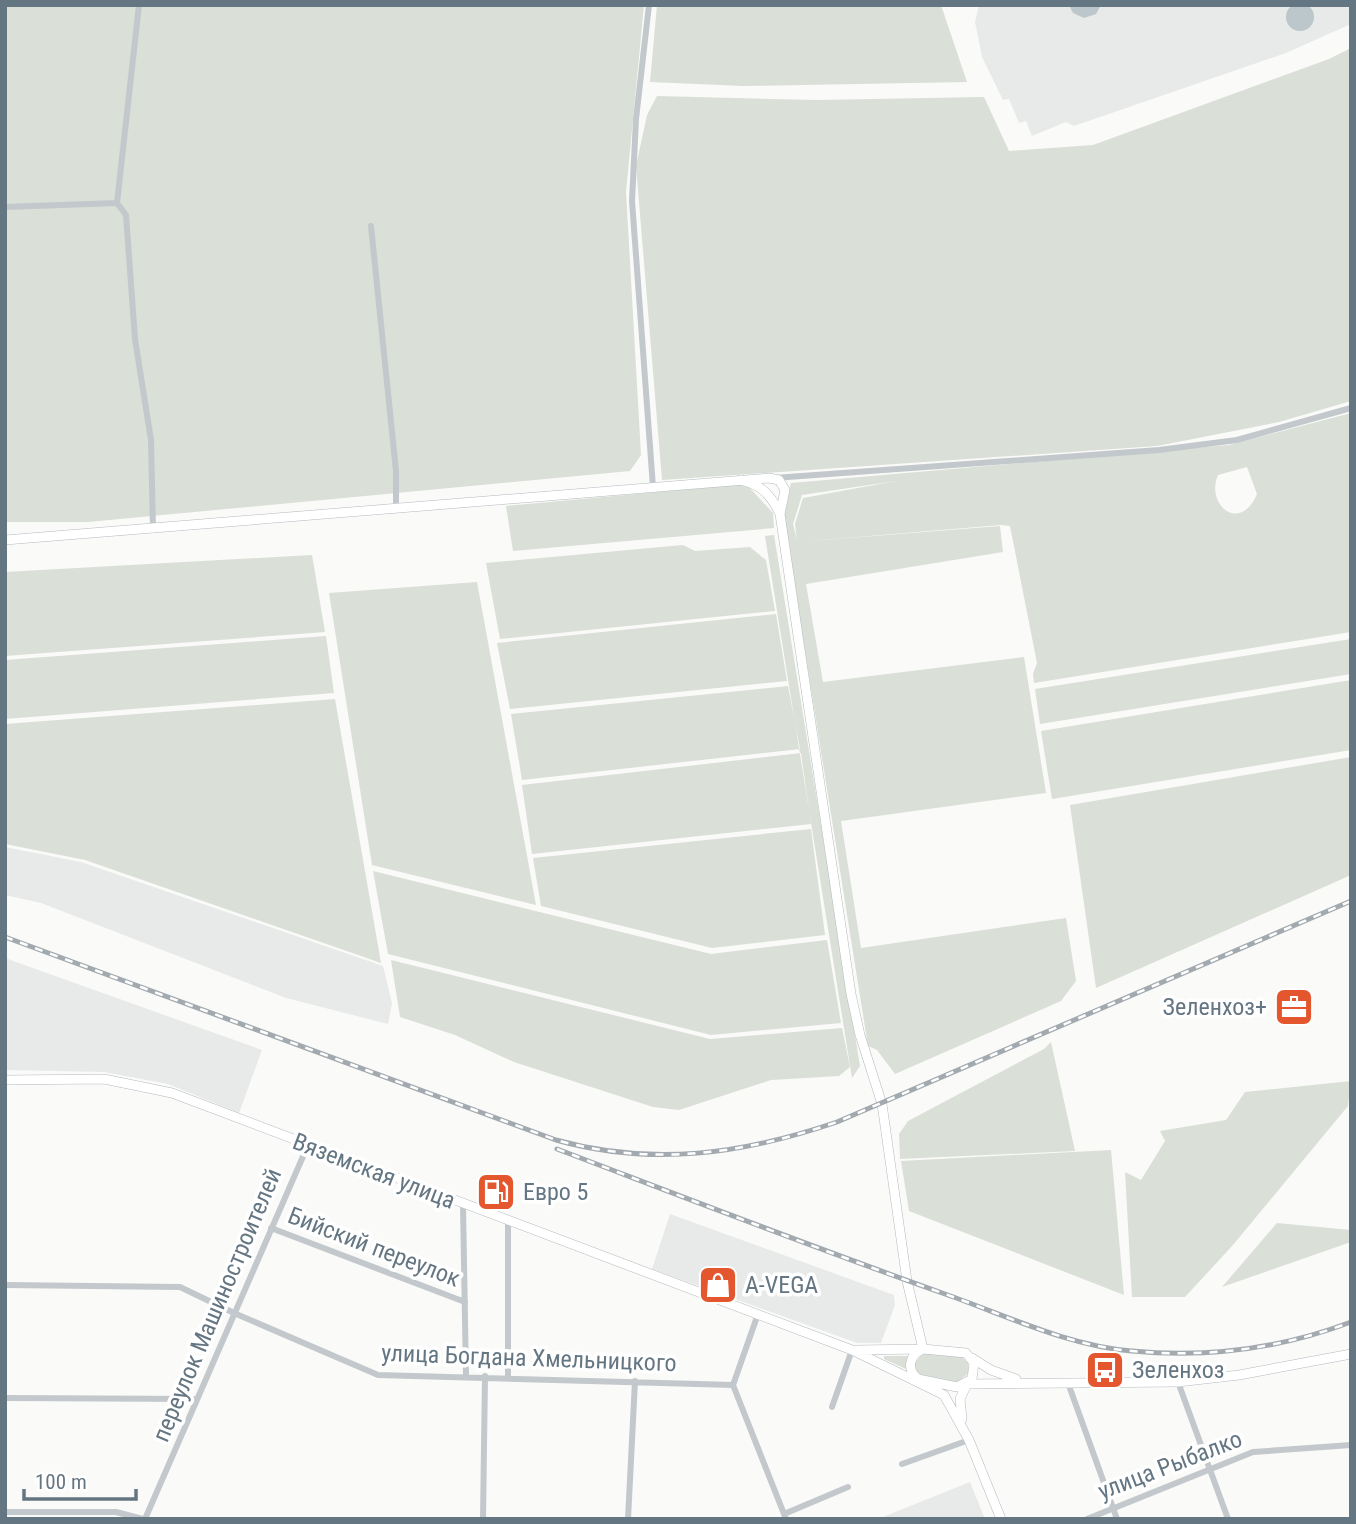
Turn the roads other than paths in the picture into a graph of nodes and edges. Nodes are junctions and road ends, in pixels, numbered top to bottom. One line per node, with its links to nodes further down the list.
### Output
1 (139, 5): 3 (street)
2 (649, 5): 9 (street)
3 (117, 203): 4 (street); 12 (street)
4 (5, 208)
5 (371, 226): 10 (street)
6 (1351, 408): 7 (street)
7 (769, 478): 8 (main road); 11 (main road)
8 (740, 480): 9 (main road); 11 (main road)
9 (653, 487): 10 (main road)
10 (397, 509): 12 (main road)
11 (780, 514): 23 (main road)
12 (153, 530): 13 (main road)
13 (5, 540)
14 (5, 1080): 15 (main road, Вяземская улица)
15 (307, 1145): 16 (main road, Вяземская улица); 18 (street, переулок Машиностроителей)
16 (463, 1205): 17 (main road, Вяземская улица); 20 (street)
17 (508, 1222): 22 (main road, Вяземская улица); 29 (street)
18 (271, 1228): 20 (street, Бийский переулок); 21 (street, переулок Машиностроителей)
19 (5, 1285): 21 (street, улица Богдана Хмельницкого)
20 (465, 1302): 27 (street)
21 (234, 1313): 27 (street, улица Богдана Хмельницкого); 38 (street, переулок Машиностроителей)
22 (758, 1314): 24 (main road, Вяземская улица); 36 (street)
23 (923, 1349): 24 (main road); 26 (main road); 31 (main road)
24 (852, 1350): 31 (main road, Вяземская улица); 39 (street)
25 (1351, 1354): 33 (main road)
26 (969, 1355): 32 (main road); 35 (main road)
27 (466, 1376): 28 (street, улица Богдана Хмельницкого)
28 (485, 1376): 29 (street, улица Богдана Хмельницкого); 50 (street)
29 (508, 1377): 30 (street, улица Богдана Хмельницкого)
30 (635, 1381): 36 (street, улица Богдана Хмельницкого); 51 (street)
31 (920, 1381): 35 (main road); 40 (main road)
32 (1031, 1382): 34 (main road); 35 (main road)
33 (1178, 1382): 34 (main road); 43 (street)
34 (1068, 1383): 45 (street)
35 (967, 1384): 40 (main road)
36 (733, 1385): 48 (street)
37 (5, 1398): 38 (street)
38 (197, 1399): 49 (street, переулок Машиностроителей)
39 (832, 1407)
40 (969, 1440): 42 (street); 52 (main road)
41 (1351, 1445): 43 (street, улица Рыбалко)
42 (902, 1464)
43 (1208, 1467): 45 (street, улица Рыбалко); 55 (street)
44 (848, 1488): 48 (street)
45 (1112, 1508): 53 (street, улица Рыбалко); 54 (street)
46 (5, 1511): 47 (street)
47 (38, 1515): 49 (street)
48 (785, 1516)
49 (144, 1519)
50 (483, 1519)
51 (628, 1519)
52 (1001, 1519)
53 (1087, 1519)
54 (1117, 1519)
55 (1228, 1519)

